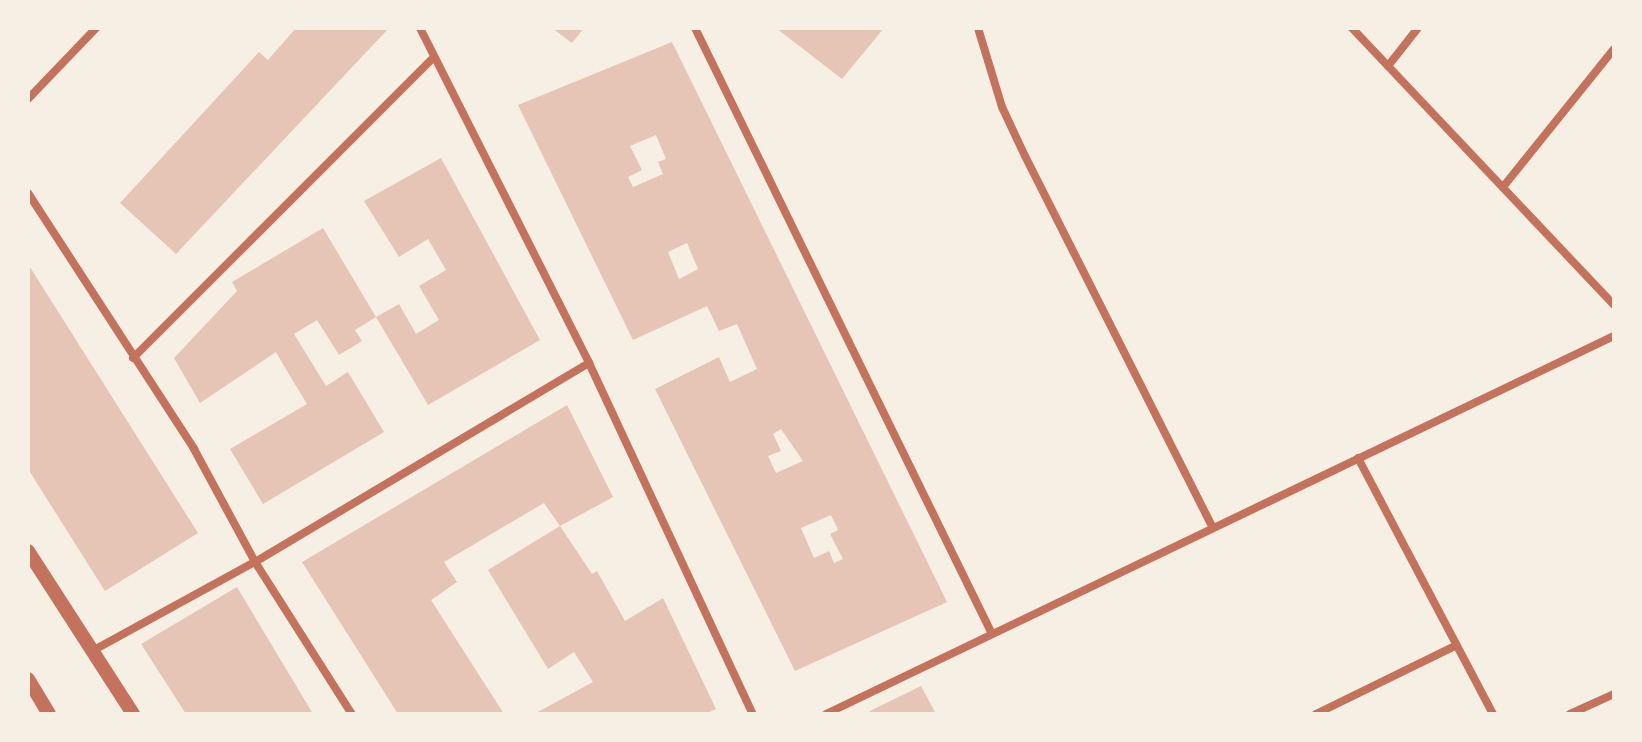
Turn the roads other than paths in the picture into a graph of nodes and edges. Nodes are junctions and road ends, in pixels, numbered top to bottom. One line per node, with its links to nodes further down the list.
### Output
1 (96, 28): 10 (street)
2 (420, 28): 8 (street)
3 (695, 28): 21 (street)
4 (978, 28): 18 (street)
5 (1352, 28): 9 (street)
6 (1418, 28): 9 (street)
7 (1614, 49): 11 (street)
8 (434, 57): 15 (street); 16 (street)
9 (1388, 66): 11 (street)
10 (28, 99)
11 (1503, 187): 13 (street)
12 (28, 193): 15 (street)
13 (1614, 305)
14 (1614, 336): 17 (street)
15 (133, 358): 20 (street)
16 (589, 363): 20 (street); 29 (street)
17 (1358, 458): 18 (street); 22 (street)
18 (1212, 527): 21 (street)
19 (28, 551): 23 (street)
20 (255, 562): 23 (street); 28 (street)
21 (991, 632): 30 (street)
22 (1455, 646): 31 (street); 32 (street)
23 (94, 650): 27 (street)
24 (28, 679): 26 (street)
25 (1614, 694): 33 (street)
26 (49, 714)
27 (133, 714)
28 (352, 714)
29 (753, 714)
30 (826, 714)
31 (1316, 714)
32 (1493, 714)
33 (1570, 714)

